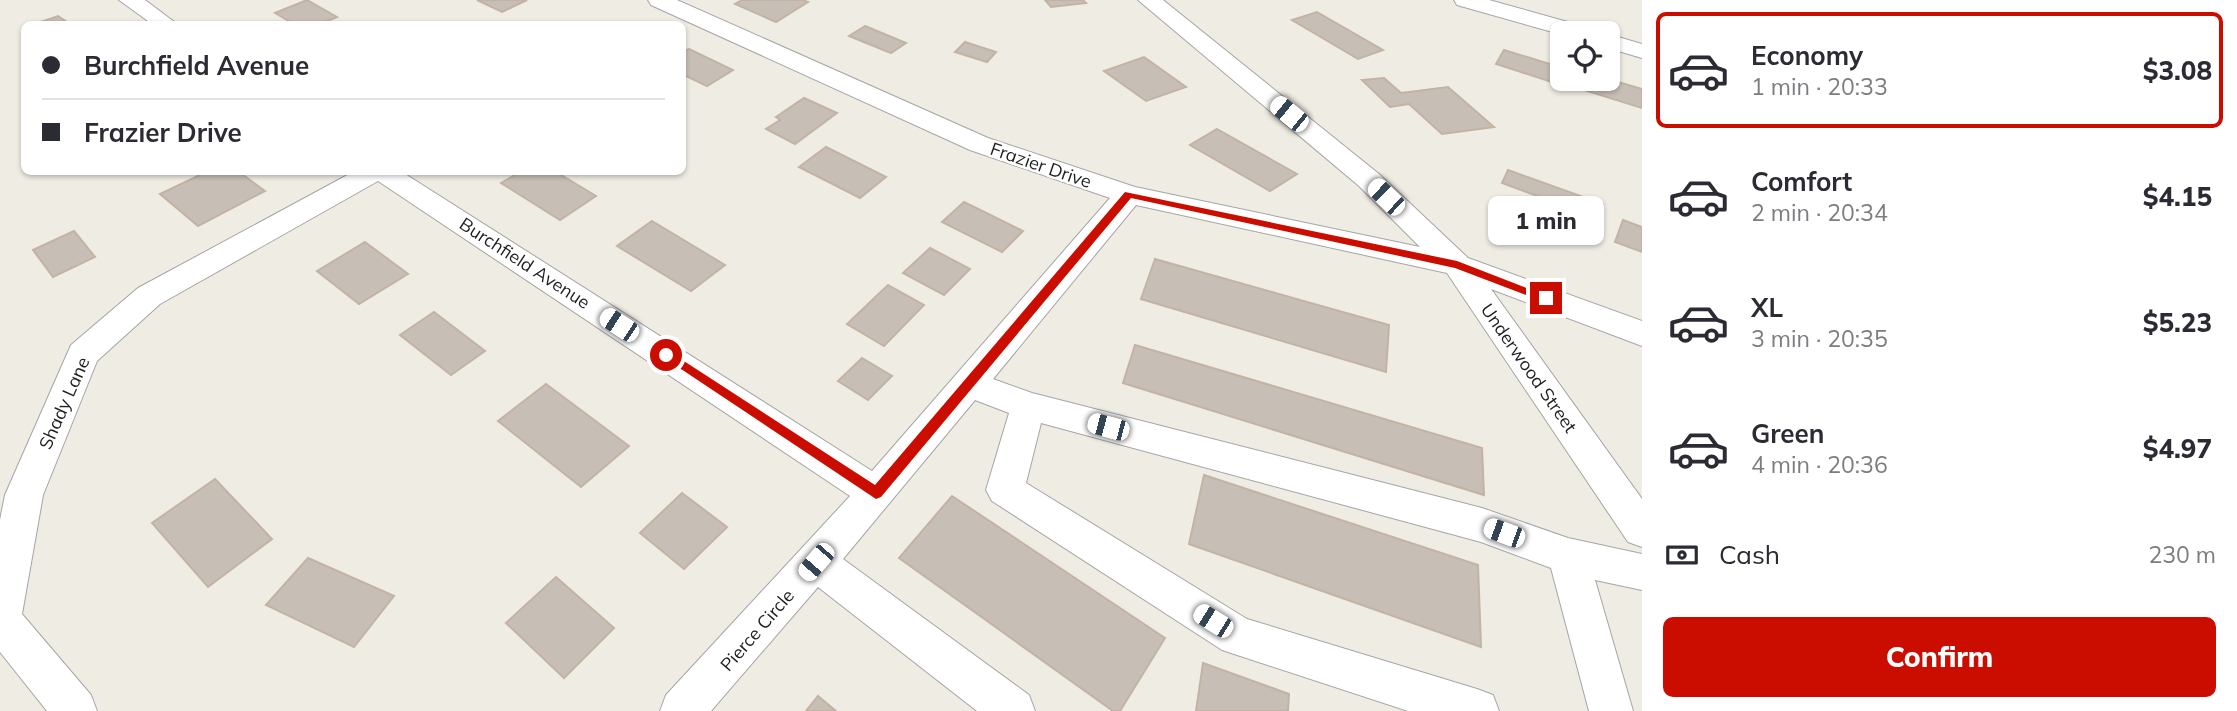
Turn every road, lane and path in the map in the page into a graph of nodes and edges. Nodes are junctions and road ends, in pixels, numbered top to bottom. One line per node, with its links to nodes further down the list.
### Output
1 (130, 0): 5 (street)
2 (659, 0): 11 (street, Frazier Drive)
3 (1149, 0): 12 (street, Underwood Street)
4 (1465, 0): 6 (street)
5 (162, 21)
6 (1550, 24)
7 (1620, 45): 8 (street)
8 (1642, 51)
9 (368, 175): 21 (street, Shady Lane)
10 (389, 175): 16 (street, Burchfield Avenue)
11 (1129, 195): 12 (street, Frazier Drive); 14 (street, Pierce Circle)
12 (1457, 265): 13 (street, Frazier Drive); 17 (street, Underwood Street)
13 (1642, 334)
14 (969, 384): 15 (street); 16 (street, Pierce Circle)
15 (1028, 406): 18 (street); 25 (street)
16 (876, 493): 19 (street, Pierce Circle)
17 (1642, 530)
18 (1568, 556): 20 (street); 26 (street)
19 (816, 562): 23 (street, Pierce Circle); 24 (street)
20 (1642, 572)
21 (0, 620): 22 (street)
22 (75, 711)
23 (682, 711)
24 (1013, 711)
25 (1477, 711)
26 (1611, 711)

